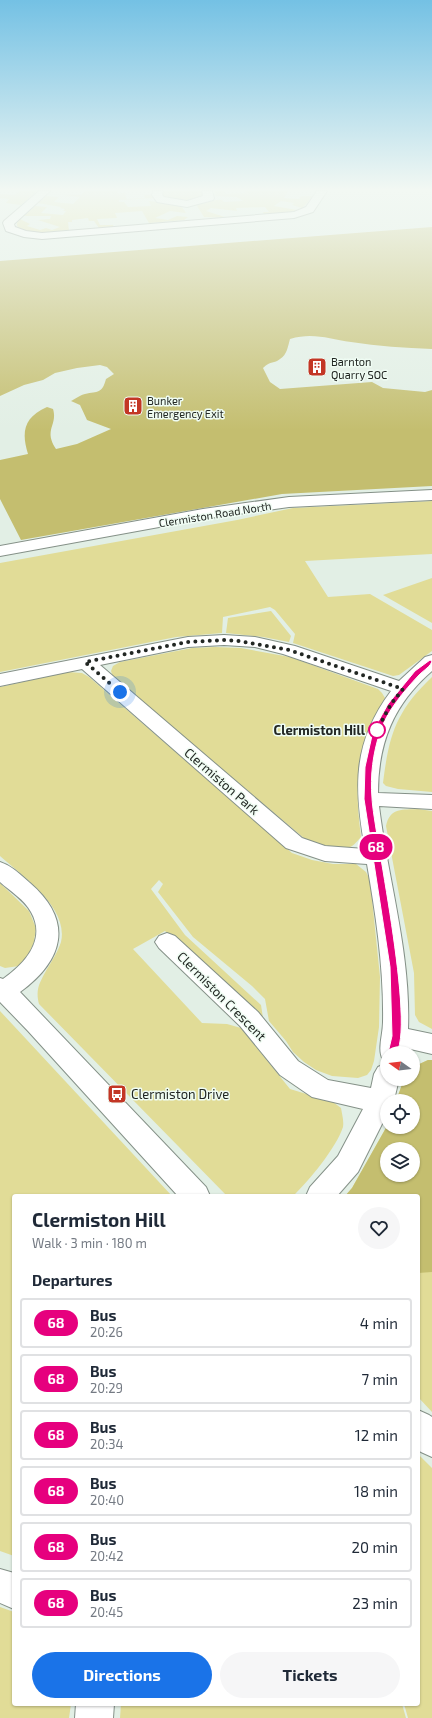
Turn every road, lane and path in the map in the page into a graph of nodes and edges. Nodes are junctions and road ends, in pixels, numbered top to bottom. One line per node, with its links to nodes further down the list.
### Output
1 (432, 494): 2 (street, Clermiston Road North)
2 (0, 552)
3 (432, 661): 6 (street)
4 (85, 662): 5 (street); 6 (street); 9 (street, Clermiston Park)
5 (0, 680)
6 (403, 689): 7 (street)
7 (368, 799): 8 (street); 9 (street)
8 (432, 802)
9 (377, 856): 13 (street)
10 (0, 870): 12 (street)
11 (167, 942): 15 (street, Clermiston Crescent)
12 (2, 989): 16 (street)
13 (394, 1044): 14 (street)
14 (432, 1044)
15 (380, 1100): 17 (street)
16 (194, 1194)
17 (322, 1194)
18 (420, 1428): 19 (street)
19 (432, 1441)
20 (0, 1586): 21 (street)
21 (12, 1591)
22 (95, 1706): 23 (street)
23 (94, 1718)

